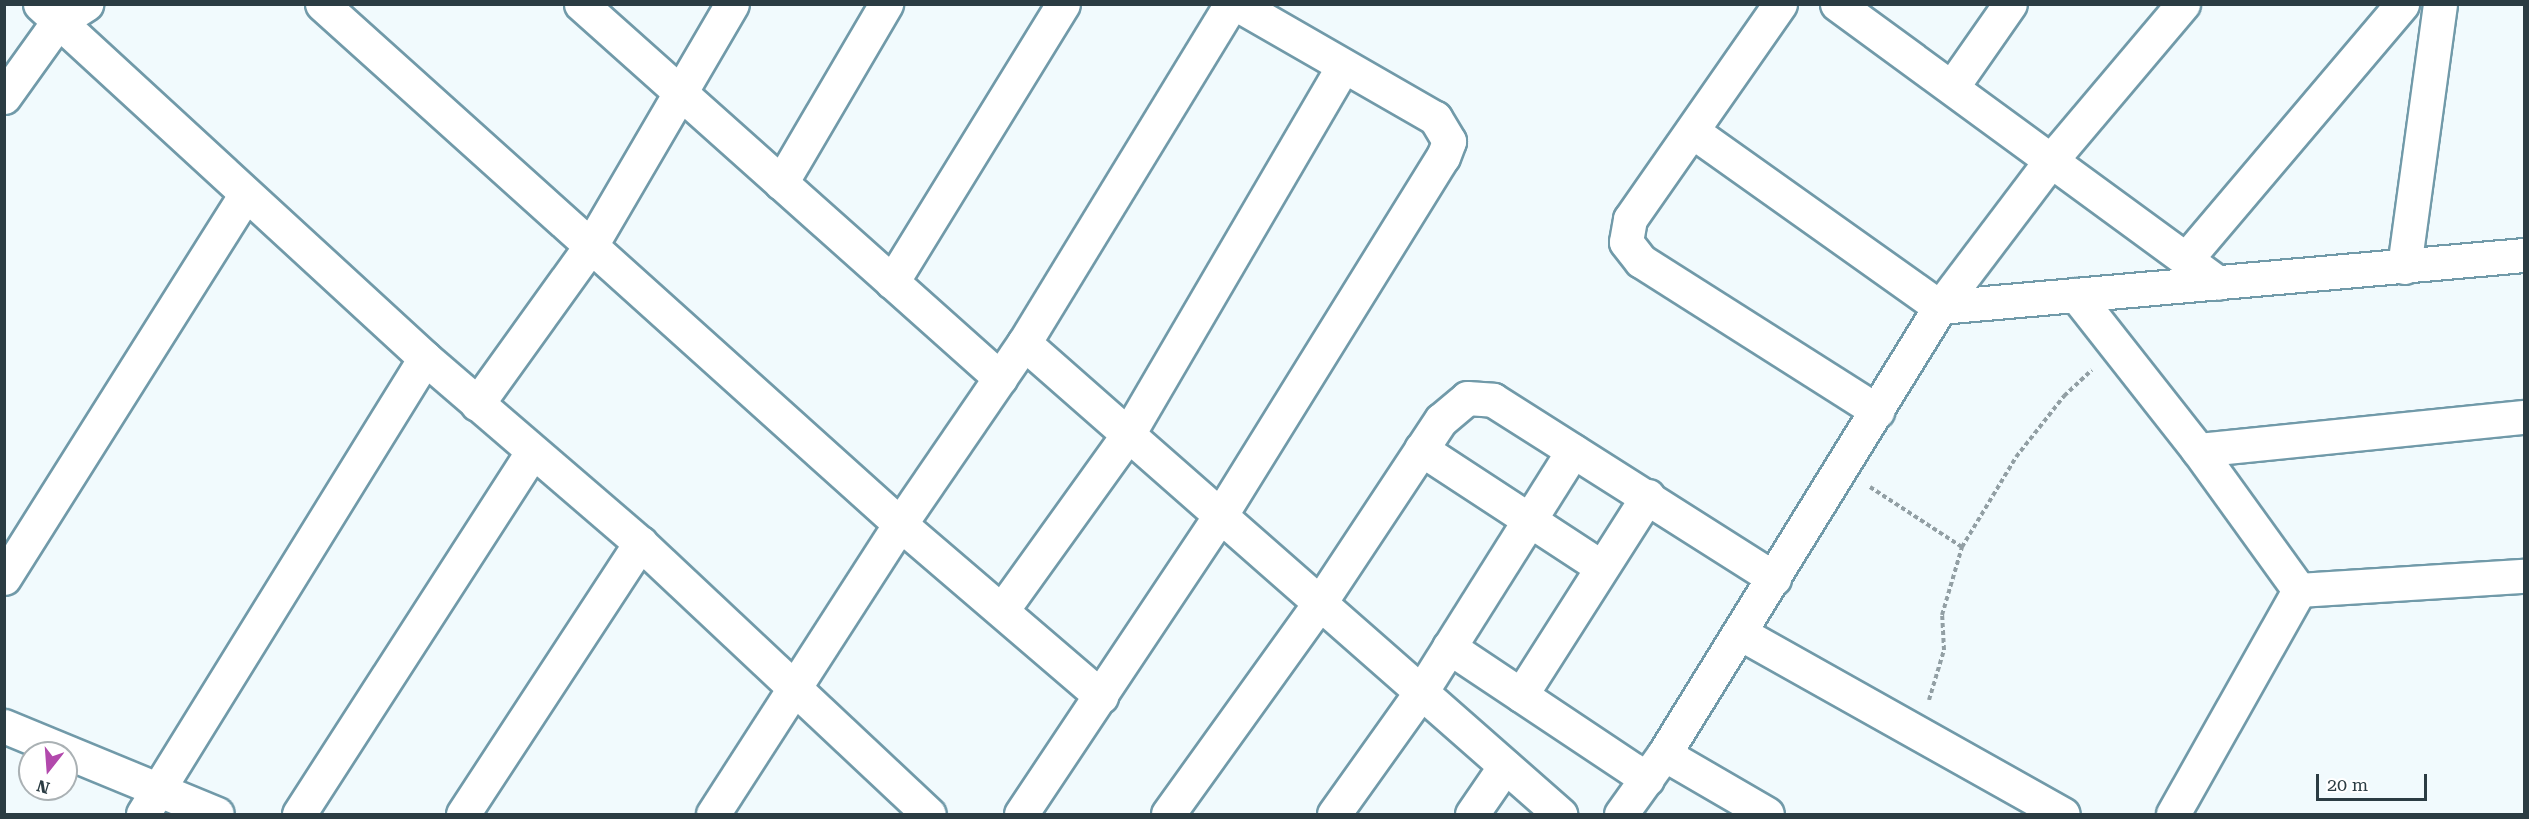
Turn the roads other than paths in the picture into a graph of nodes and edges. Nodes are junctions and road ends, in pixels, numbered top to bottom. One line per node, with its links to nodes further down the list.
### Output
1 (86, 4): 15 (street)
2 (322, 4): 24 (street)
3 (581, 4): 18 (street)
4 (732, 4): 18 (street)
5 (886, 4): 22 (street)
6 (1063, 4): 28 (street)
7 (1232, 4): 32 (street)
8 (1237, 4): 16 (street)
9 (1780, 4): 20 (street)
10 (1838, 4): 17 (street)
11 (2010, 4): 17 (street)
12 (2183, 4): 21 (street)
13 (2403, 4): 26 (street)
14 (2440, 4): 27 (street)
15 (48, 14): 19 (street); 23 (street)
16 (1343, 67): 38 (street); 44 (street)
17 (1952, 87): 21 (street)
18 (681, 94): 22 (street); 24 (street)
19 (4, 97)
20 (1692, 131): 31 (street); 36 (street)
21 (2052, 159): 26 (street); 31 (street)
22 (781, 183): 28 (street)
23 (245, 195): 33 (street); 50 (street)
24 (590, 247): 35 (street); 46 (street)
25 (2524, 255): 27 (street)
26 (2186, 260): 29 (street)
27 (2404, 267): 29 (street)
28 (892, 282): 34 (street)
29 (2218, 283): 30 (street)
30 (2076, 295): 31 (street); 40 (street)
31 (1940, 307): 36 (street)
32 (1024, 343): 34 (street); 38 (street)
33 (425, 358): 35 (street); 64 (street)
34 (1000, 378): 46 (street)
35 (477, 404): 42 (street)
36 (1877, 411): 51 (street)
37 (2524, 417): 40 (street)
38 (1127, 436): 44 (street); 54 (street)
39 (1421, 449): 41 (street); 45 (street); 53 (street)
40 (2198, 450): 52 (street)
41 (1573, 452): 43 (street); 45 (street)
42 (532, 453): 47 (street); 66 (street)
43 (1648, 496): 48 (street); 51 (street)
44 (1220, 516): 53 (street); 60 (street)
45 (1530, 520): 48 (street); 56 (street)
46 (900, 524): 54 (street); 57 (street)
47 (640, 543): 57 (street); 67 (street)
48 (1601, 567): 59 (street)
49 (2524, 576): 52 (street)
50 (4, 578)
51 (1774, 578): 55 (street)
52 (2299, 590): 78 (street)
53 (1319, 604): 58 (street); 71 (street)
54 (1002, 610): 60 (street)
55 (1740, 633): 63 (street); 77 (street)
56 (1449, 647): 58 (street); 59 (street)
57 (795, 688): 68 (street); 69 (street)
58 (1421, 692): 62 (street); 72 (street)
59 (1521, 695): 63 (street)
60 (1101, 696): 70 (street)
61 (4, 726): 64 (street)
62 (1505, 766): 73 (street); 74 (street)
63 (1655, 767): 75 (street); 76 (street)
64 (150, 803): 65 (street)
65 (217, 814)
66 (299, 814)
67 (463, 814)
68 (713, 814)
69 (929, 814)
70 (1021, 814)
71 (1168, 814)
72 (1334, 814)
73 (1472, 814)
74 (1560, 814)
75 (1621, 814)
76 (1767, 814)
77 (2063, 814)
78 (2173, 814)

